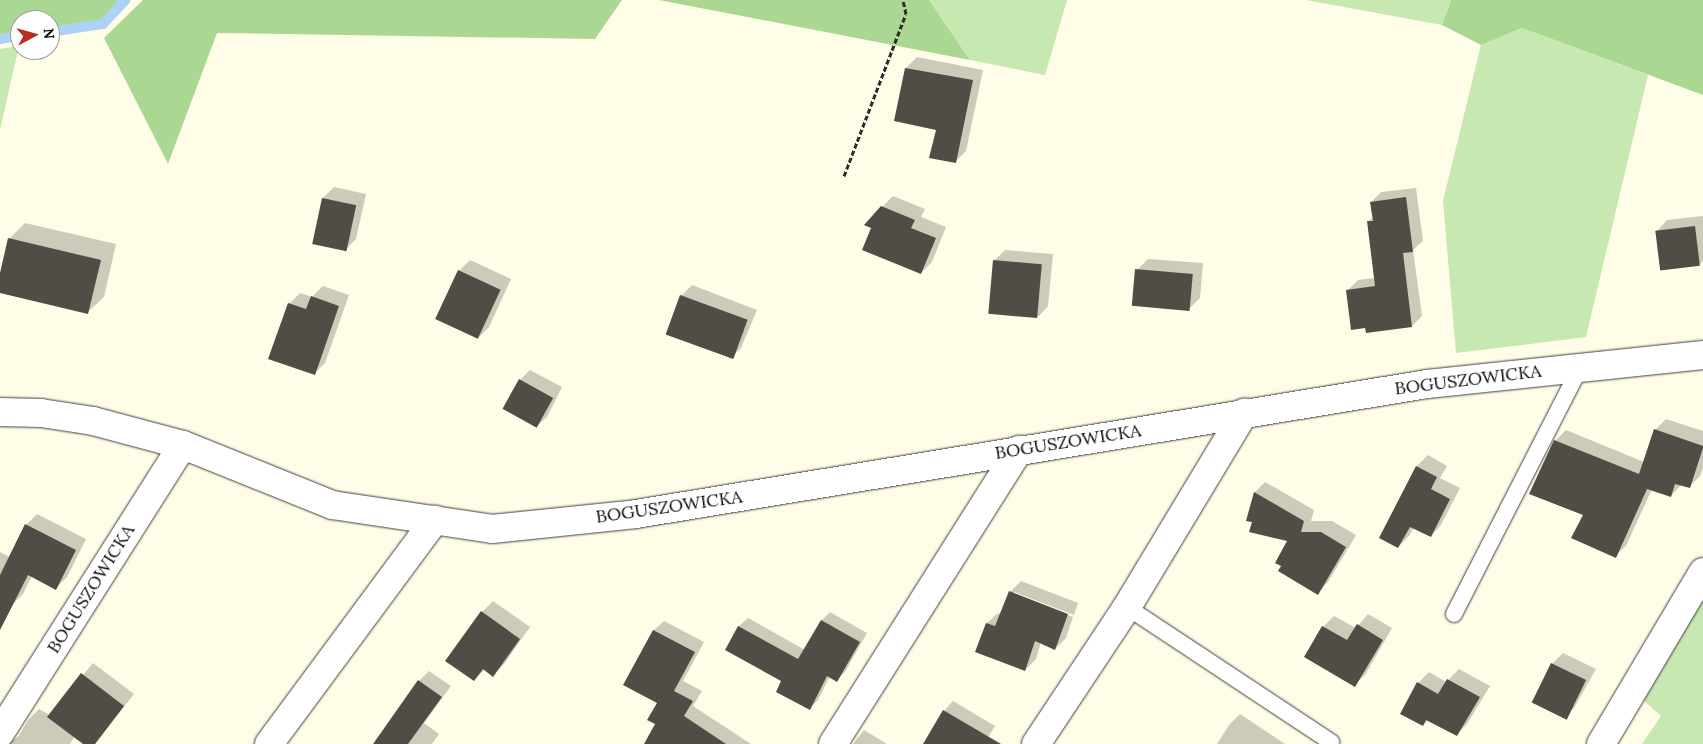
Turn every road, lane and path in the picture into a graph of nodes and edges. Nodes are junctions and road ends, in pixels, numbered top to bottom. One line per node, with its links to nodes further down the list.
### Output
1 (903, 0): 2 (path)
2 (844, 176)
3 (1703, 355): 4 (street, BOGUSZOWICKA)
4 (1580, 368): 6 (street, BOGUSZOWICKA); 12 (lane)
5 (0, 412): 7 (street, BOGUSZOWICKA)
6 (1244, 413): 8 (street, BOGUSZOWICKA); 11 (street)
7 (183, 445): 9 (street, BOGUSZOWICKA); 13 (street, BOGUSZOWICKA)
8 (1020, 450): 9 (street, BOGUSZOWICKA); 16 (street)
9 (435, 520): 15 (street)
10 (1703, 572): 18 (street)
11 (1127, 607): 14 (lane); 17 (street)
12 (1454, 614)
13 (0, 733)
14 (1331, 742)
15 (269, 744)
16 (833, 744)
17 (1036, 744)
18 (1601, 744)

